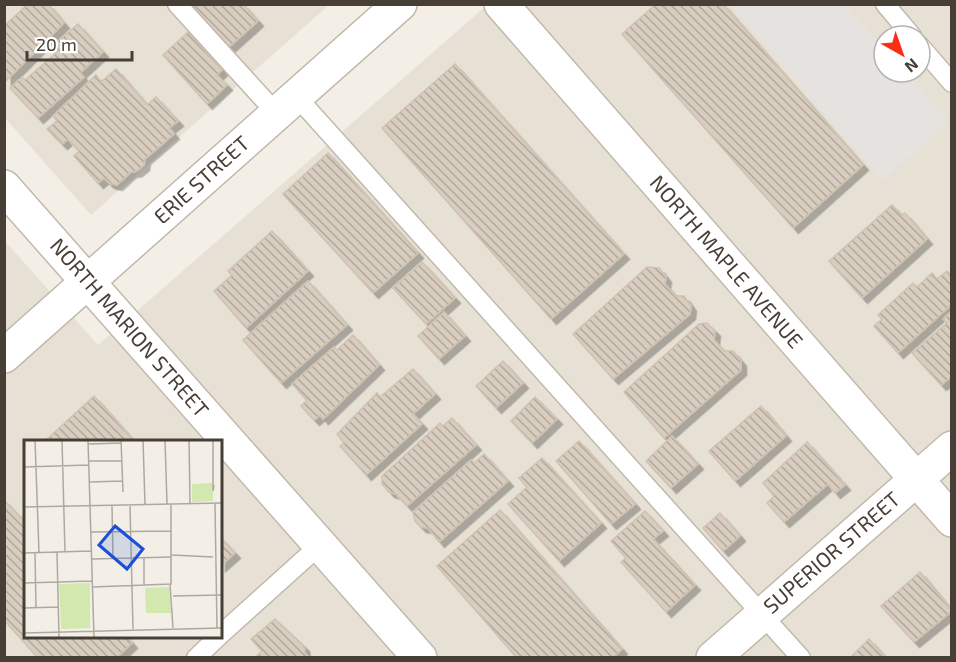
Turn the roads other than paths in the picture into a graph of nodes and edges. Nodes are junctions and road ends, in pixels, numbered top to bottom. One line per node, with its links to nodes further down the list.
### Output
1 (177, 4): 8 (lane)
2 (400, 4): 8 (street, ERIE STREET)
3 (501, 4): 13 (street, NORTH MAPLE AVENUE)
4 (885, 4): 5 (lane)
5 (902, 24)
6 (932, 60): 7 (lane)
7 (951, 83)
8 (287, 105): 10 (street, ERIE STREET); 16 (lane)
9 (4, 188): 10 (street, NORTH MARION STREET)
10 (88, 282): 11 (street, ERIE STREET); 15 (street, NORTH MARION STREET)
11 (4, 356)
12 (951, 448): 13 (street, SUPERIOR STREET)
13 (916, 479): 14 (street, NORTH MAPLE AVENUE); 16 (street, SUPERIOR STREET)
14 (951, 520)
15 (320, 545): 17 (lane); 20 (street, NORTH MARION STREET)
16 (762, 614): 21 (street, SUPERIOR STREET); 22 (lane)
17 (222, 634)
18 (218, 638): 19 (lane)
19 (195, 657)
20 (420, 657)
21 (713, 657)
22 (801, 657)

